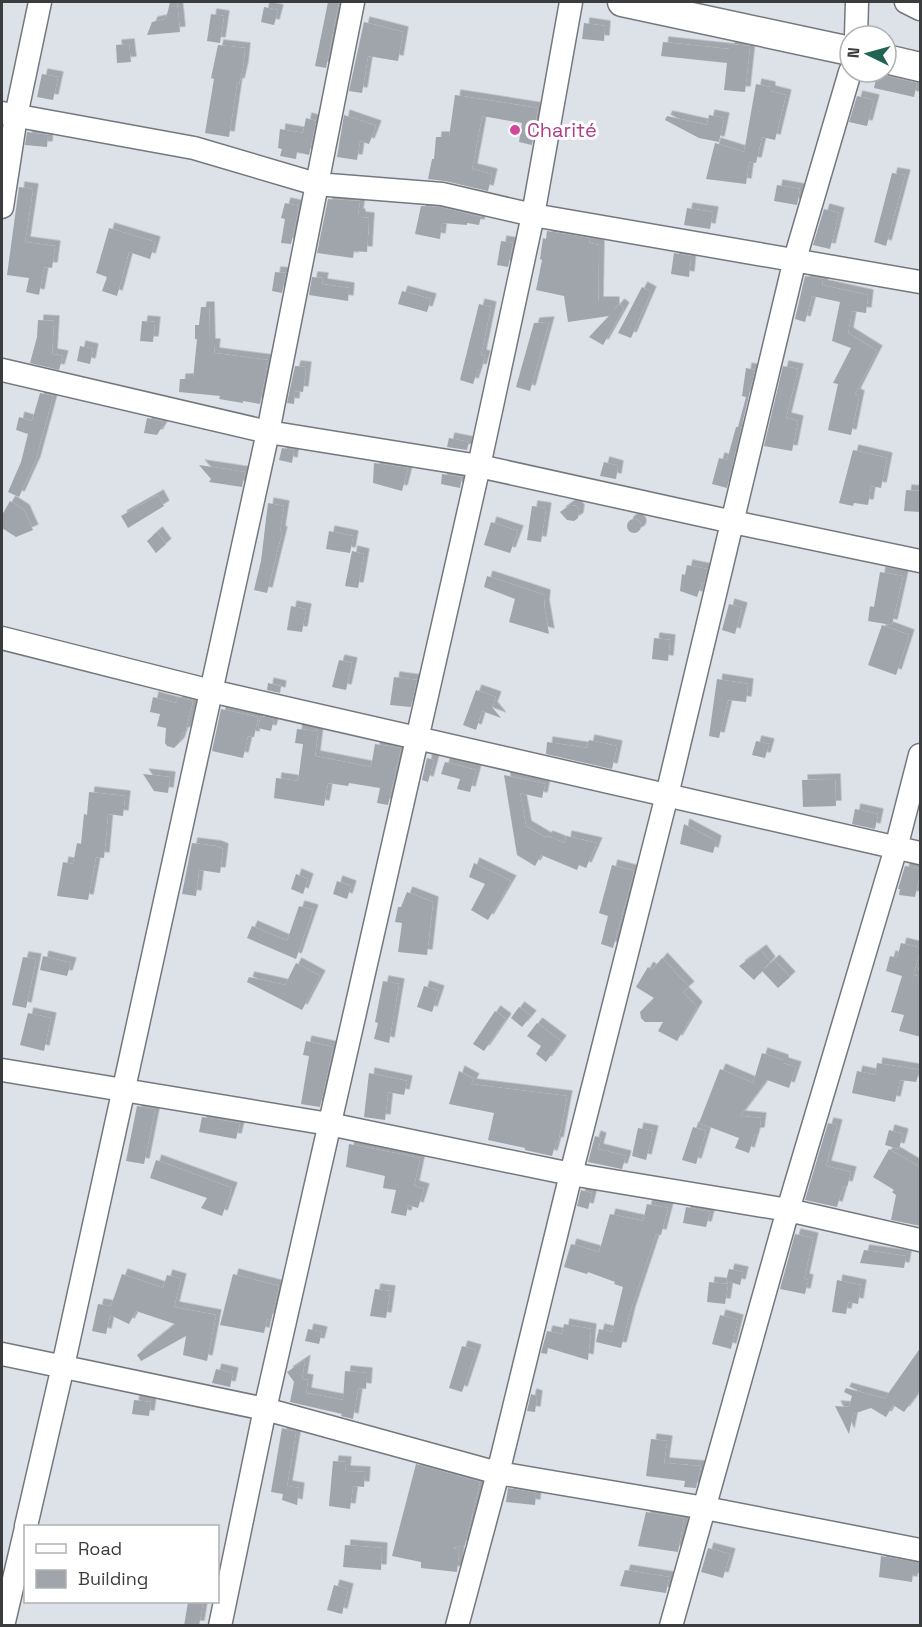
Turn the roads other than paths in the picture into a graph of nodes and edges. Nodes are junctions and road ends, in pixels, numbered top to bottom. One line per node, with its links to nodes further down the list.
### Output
1 (40, 2): 13 (street)
2 (353, 2): 14 (street)
3 (571, 2): 16 (street)
4 (622, 2): 9 (main road)
5 (857, 2): 8 (street)
6 (906, 2): 7 (street)
7 (921, 9)
8 (856, 24)
9 (838, 48)
10 (898, 62): 11 (main road)
11 (921, 67)
12 (846, 84): 17 (street)
13 (9, 114): 14 (street); 15 (street)
14 (316, 184): 16 (street); 20 (street)
15 (2, 207)
16 (533, 215): 17 (street); 21 (street)
17 (795, 259): 18 (street); 22 (street)
18 (921, 282)
19 (2, 370): 20 (street)
20 (268, 432): 21 (street); 25 (street)
21 (479, 466): 22 (street); 26 (street)
22 (733, 522): 23 (street); 28 (street)
23 (921, 561)
24 (2, 639): 25 (street)
25 (211, 691): 26 (street); 32 (street)
26 (417, 737): 28 (street); 33 (street)
27 (921, 755): 29 (street)
28 (667, 795): 29 (street); 34 (street)
29 (896, 848): 30 (street); 35 (street)
30 (921, 854)
31 (2, 1070): 32 (street)
32 (122, 1090): 33 (street); 38 (street)
33 (330, 1124): 34 (street); 39 (street)
34 (571, 1174): 35 (street); 40 (street)
35 (788, 1210): 36 (street); 41 (street)
36 (921, 1240)
37 (2, 1354): 38 (street)
38 (63, 1366): 39 (street); 42 (street)
39 (264, 1409): 40 (street); 46 (street)
40 (498, 1473): 41 (street); 47 (street)
41 (705, 1508): 44 (street); 48 (street)
42 (26, 1525)
43 (24, 1536): 45 (street)
44 (921, 1550)
45 (3, 1626)
46 (220, 1626)
47 (457, 1626)
48 (671, 1626)

